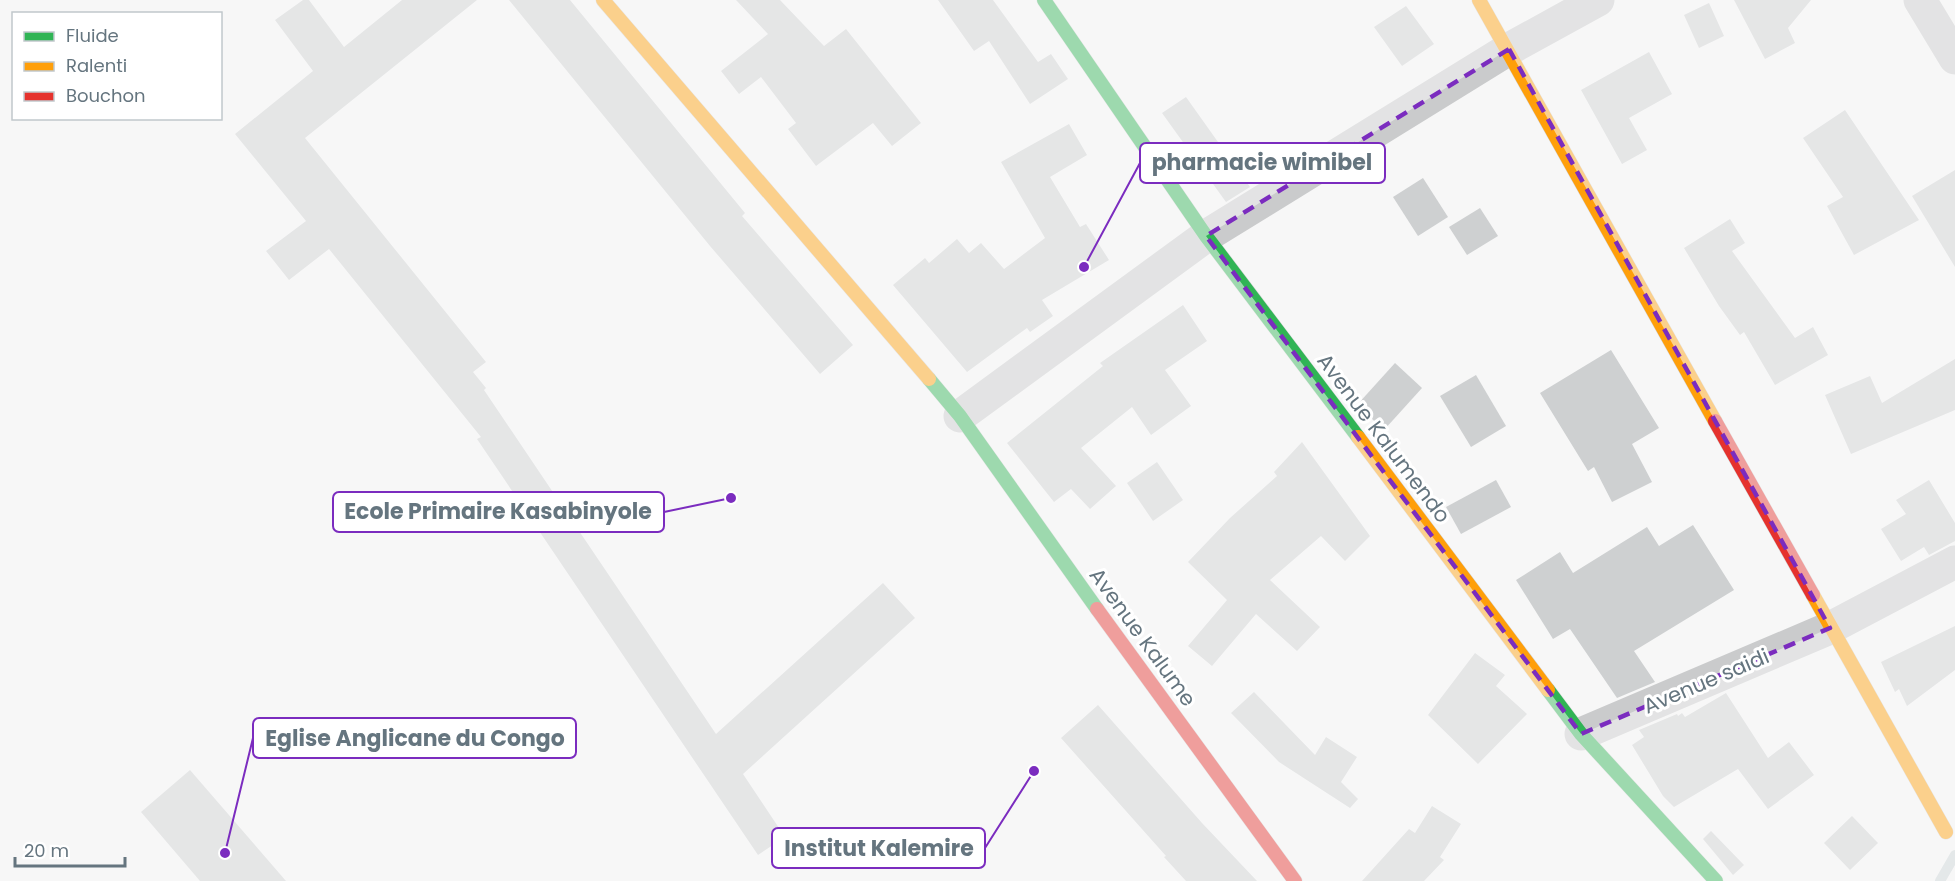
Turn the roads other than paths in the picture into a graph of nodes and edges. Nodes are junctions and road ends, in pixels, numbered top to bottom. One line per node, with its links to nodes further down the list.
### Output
1 (603, 0): 9 (street, Avenue Kalume)
2 (1044, 0): 8 (street, Avenue Kalumendo)
3 (1479, 0): 6 (street)
4 (1598, 0): 6 (street)
5 (1920, 0): 7 (street)
6 (1509, 49): 8 (street); 11 (street)
7 (1955, 58)
8 (1206, 236): 9 (street); 12 (street, Avenue Kalumendo)
9 (960, 416): 14 (street, Avenue Kalume)
10 (1955, 562): 11 (street, Avenue saidi)
11 (1830, 628): 12 (street, Avenue saidi); 13 (street)
12 (1581, 734): 15 (street, Avenue Kalumendo)
13 (1946, 832)
14 (1295, 881)
15 (1716, 881)

